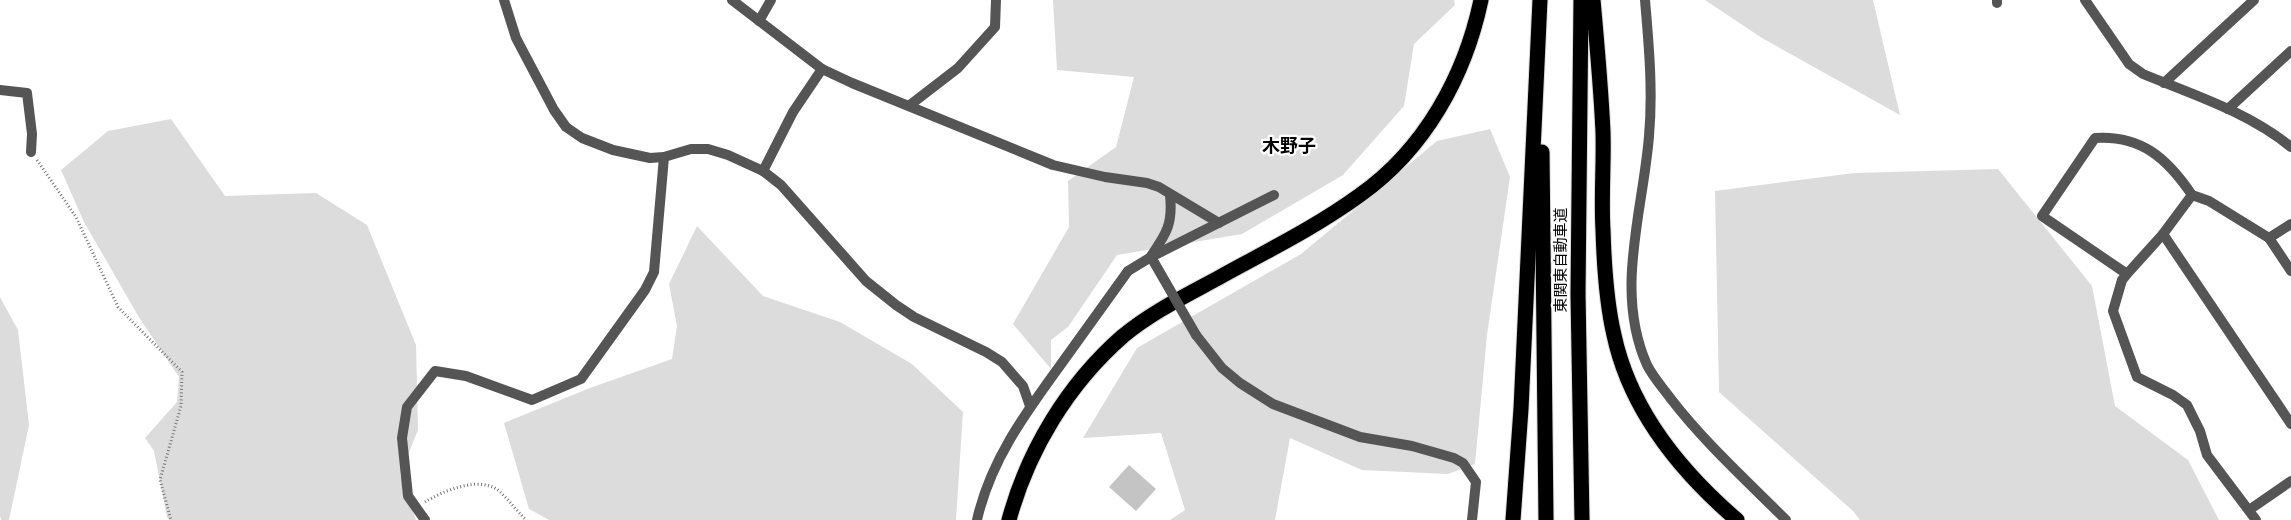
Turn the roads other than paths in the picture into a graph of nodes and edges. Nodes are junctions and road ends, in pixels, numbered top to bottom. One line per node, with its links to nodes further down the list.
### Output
1 (504, 0): 21 (street)
2 (732, 0): 12 (street)
3 (771, 0): 12 (street)
4 (996, 0): 17 (street)
5 (1481, 0): 39 (highway)
6 (1541, 0): 41 (highway); 42 (highway, 東関東自動車道)
7 (1581, 0): 43 (highway, 東関東自動車道)
8 (1593, 0): 44 (highway)
9 (1645, 0): 45 (street)
10 (2085, 0): 15 (street)
11 (2254, 0): 15 (street)
12 (759, 20): 14 (street)
13 (2291, 51): 18 (street)
14 (822, 68): 17 (street); 22 (street)
15 (2164, 83): 18 (street)
16 (0, 90): 20 (street)
17 (910, 105): 23 (street)
18 (2228, 109): 19 (street)
19 (2291, 146)
20 (31, 152)
21 (664, 157): 22 (street); 37 (street)
22 (762, 171): 33 (street)
23 (1170, 195): 26 (street); 30 (street)
24 (1274, 195): 26 (street)
25 (2192, 195): 28 (street); 29 (street); 32 (street)
26 (1219, 223): 30 (street)
27 (2291, 224): 29 (street)
28 (2163, 234): 32 (street); 34 (street)
29 (2269, 238): 31 (street)
30 (1151, 257): 33 (street); 40 (street, bridge)
31 (2291, 271)
32 (2127, 274): 36 (street)
33 (1030, 406): 38 (street)
34 (2291, 424)
35 (2291, 481): 36 (street)
36 (2249, 510): 46 (street)
37 (425, 520)
38 (977, 520)
39 (1009, 520)
40 (1472, 520)
41 (1513, 520)
42 (1546, 520)
43 (1582, 520)
44 (1737, 520)
45 (1786, 520)
46 (2256, 520)

